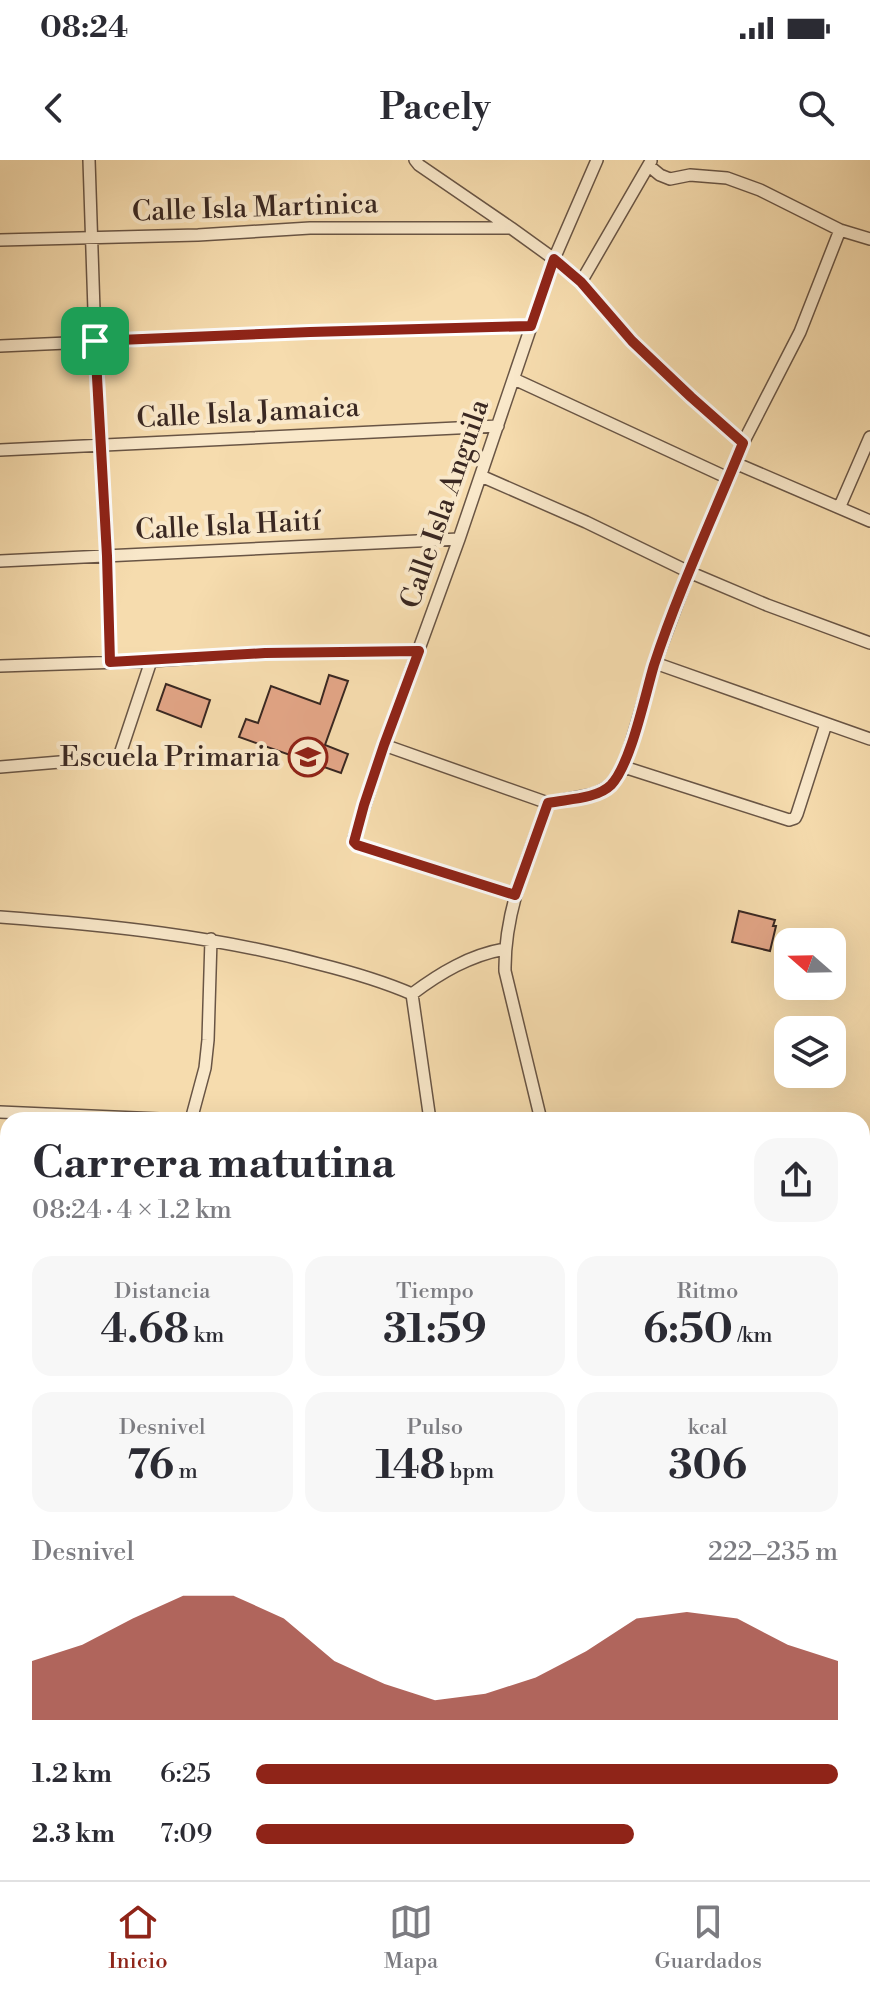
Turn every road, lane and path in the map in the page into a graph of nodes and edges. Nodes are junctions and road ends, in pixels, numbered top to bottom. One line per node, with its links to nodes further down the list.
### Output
1 (89, 160): 7 (street)
2 (415, 160): 5 (street)
3 (597, 160): 10 (street, Calle Isla Anguila)
4 (650, 163): 6 (street); 11 (street)
5 (511, 228): 7 (street, Calle Isla Martinica); 10 (street)
6 (840, 230): 8 (street); 18 (street)
7 (90, 236): 9 (street, Calle Isla Martinica); 13 (street)
8 (870, 239)
9 (0, 240)
10 (554, 259): 11 (street); 12 (street, Calle Isla Anguila)
11 (581, 282): 18 (street)
12 (531, 326): 13 (street); 15 (street, Calle Isla Anguila)
13 (95, 341): 14 (street); 19 (street)
14 (0, 346)
15 (514, 379): 16 (street, Calle Isla Anguila); 23 (street)
16 (498, 426): 19 (street, Calle Isla Jamaica); 22 (street, Calle Isla Anguila)
17 (870, 437): 24 (street)
18 (743, 443): 21 (street)
19 (102, 445): 20 (street, Calle Isla Jamaica); 27 (street)
20 (0, 450)
21 (735, 463): 23 (street); 24 (street)
22 (481, 476): 26 (street, Calle Isla Anguila); 29 (street)
23 (728, 478): 29 (street)
24 (840, 506): 25 (street)
25 (870, 521)
26 (459, 539): 27 (street, Calle Isla Haití); 31 (street, Calle Isla Anguila)
27 (107, 556): 28 (street, Calle Isla Haití); 33 (street)
28 (0, 561)
29 (689, 572): 30 (street); 34 (street)
30 (870, 643)
31 (419, 651): 32 (street); 38 (street, Calle Isla Anguila)
32 (151, 661): 33 (street); 39 (street)
33 (110, 662): 35 (street)
34 (655, 663): 36 (street); 40 (street)
35 (0, 666)
36 (826, 724): 37 (street); 40 (street)
37 (870, 739)
38 (384, 745): 41 (street); 42 (street, Calle Isla Anguila)
39 (0, 767)
40 (624, 767): 41 (street)
41 (548, 803): 42 (street)
42 (515, 895): 45 (street)
43 (0, 917): 44 (street)
44 (211, 939): 46 (street); 47 (street)
45 (505, 949): 46 (street); 49 (street)
46 (412, 994): 48 (street)
47 (193, 1112)
48 (429, 1112)
49 (539, 1112)

